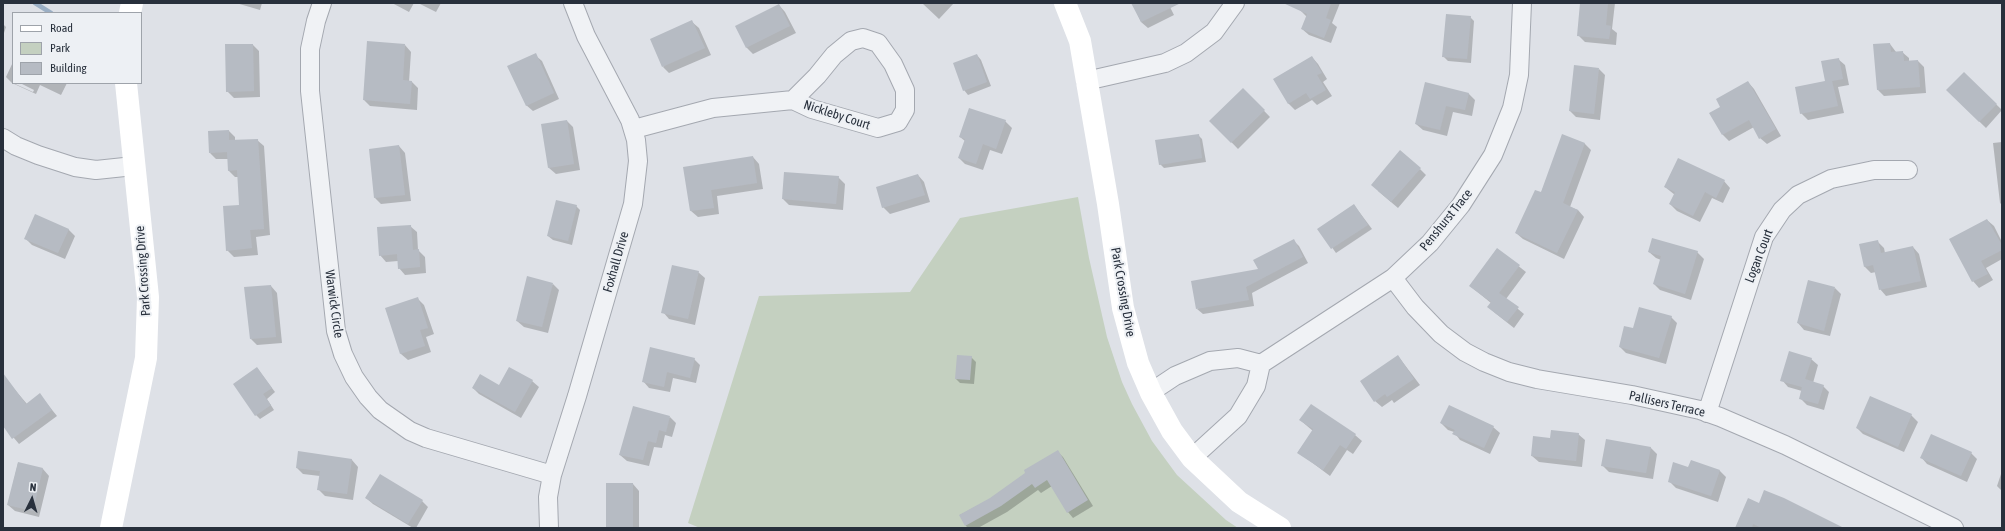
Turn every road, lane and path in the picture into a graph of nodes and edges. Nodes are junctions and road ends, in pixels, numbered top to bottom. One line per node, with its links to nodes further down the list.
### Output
1 (322, 3): 18 (street, Warwick Circle)
2 (573, 3): 9 (street, Foxhall Drive)
3 (1065, 3): 6 (street, Park Crossing Drive)
4 (1236, 3): 6 (street)
5 (1522, 3): 13 (street, Penshurst Trace)
6 (1086, 81): 15 (street, Park Crossing Drive)
7 (126, 84): 11 (street, Park Crossing Drive)
8 (793, 100): 8 (street, Nickleby Court); 9 (street, Nickleby Court)
9 (634, 129): 18 (street, Foxhall Drive)
10 (3, 138): 11 (street)
11 (134, 166): 19 (street, Park Crossing Drive)
12 (1908, 170): 16 (street, Logan Court)
13 (1393, 278): 14 (street, Penshurst Trace); 16 (street, Pallisers Terrace)
14 (1261, 364): 15 (street); 17 (street)
15 (1150, 392): 17 (street, Park Crossing Drive)
16 (1707, 413): 22 (street, Pallisers Terrace)
17 (1192, 458): 21 (street, Park Crossing Drive)
18 (552, 475): 20 (street, Foxhall Drive)
19 (111, 528)
20 (548, 528)
21 (1280, 528)
22 (1954, 528)

